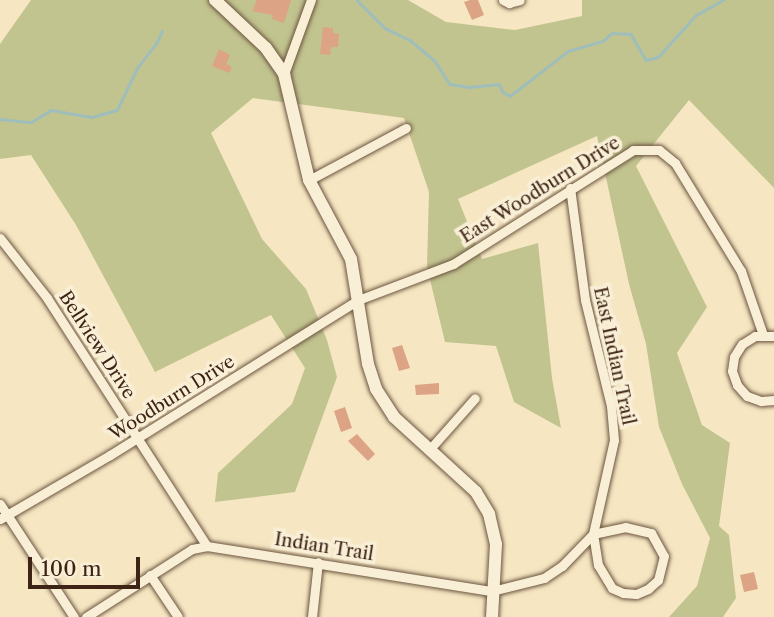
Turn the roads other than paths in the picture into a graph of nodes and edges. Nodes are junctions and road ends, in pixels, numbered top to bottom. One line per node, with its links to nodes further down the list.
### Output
1 (215, 0): 5 (street)
2 (311, 0): 5 (street)
3 (503, 0): 4 (street)
4 (520, 0)
5 (284, 74): 7 (street)
6 (406, 128): 7 (street)
7 (309, 180): 10 (street)
8 (570, 188): 10 (street, East Woodburn Drive); 11 (street, East Woodburn Drive); 19 (street, East Indian Trail)
9 (0, 238): 15 (street, Bellview Drive)
10 (358, 300): 15 (street, Woodburn Drive); 16 (street)
11 (763, 335): 12 (street); 14 (street)
12 (774, 336)
13 (475, 398): 16 (street)
14 (774, 400)
15 (139, 437): 18 (street, Woodburn Drive); 20 (street, Bellview Drive)
16 (429, 450): 23 (street)
17 (0, 504): 18 (street)
18 (4, 517): 24 (street)
19 (593, 534): 19 (street); 23 (street)
20 (207, 546): 21 (street, Indian Trail); 22 (street)
21 (318, 562): 23 (street, Indian Trail); 27 (street)
22 (150, 575): 25 (street); 26 (street)
23 (492, 591): 28 (street)
24 (74, 617)
25 (86, 617)
26 (178, 617)
27 (312, 617)
28 (492, 617)

